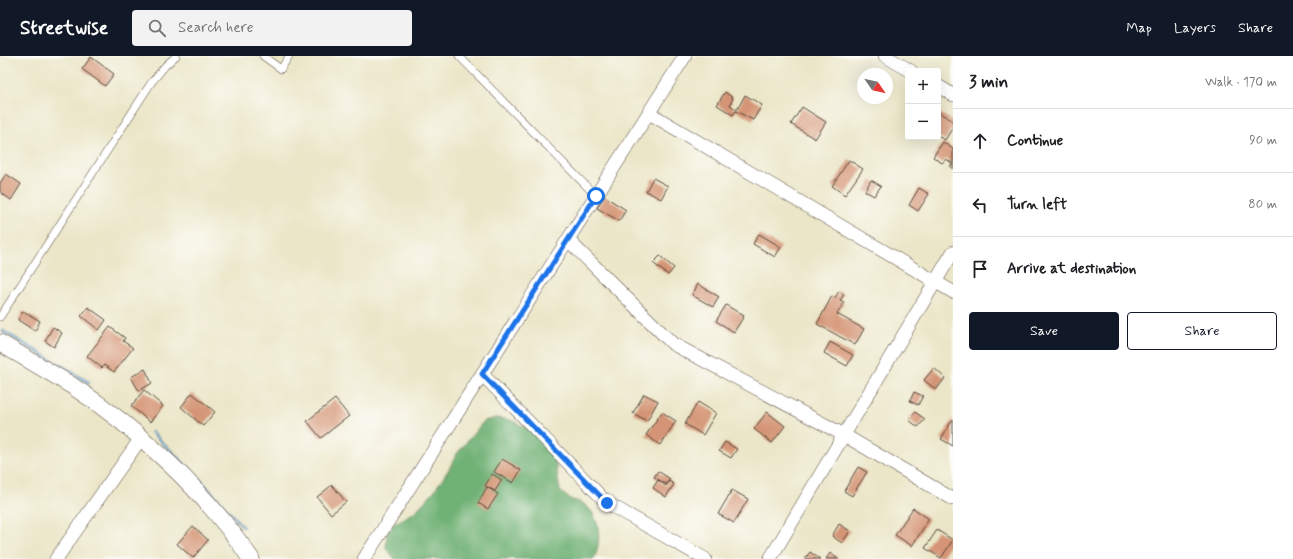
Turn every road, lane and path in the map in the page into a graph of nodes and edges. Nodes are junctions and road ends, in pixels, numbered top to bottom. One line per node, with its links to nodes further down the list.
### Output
1 (176, 56): 16 (lane)
2 (263, 56): 3 (lane)
3 (289, 56)
4 (459, 56): 11 (lane)
5 (685, 56): 10 (street)
6 (885, 56): 7 (street)
7 (907, 68)
8 (941, 88): 9 (street)
9 (953, 95)
10 (649, 113): 11 (street); 14 (street)
11 (596, 196): 12 (street)
12 (568, 240): 18 (street); 19 (street)
13 (953, 252): 14 (street)
14 (935, 282): 15 (street); 19 (street)
15 (953, 292)
16 (0, 317)
17 (0, 344): 20 (street)
18 (482, 374): 24 (street); 25 (street)
19 (844, 435): 21 (street); 26 (street)
20 (141, 438): 22 (street); 23 (street)
21 (953, 499)
22 (56, 559)
23 (251, 559)
24 (364, 559)
25 (705, 559)
26 (770, 559)

